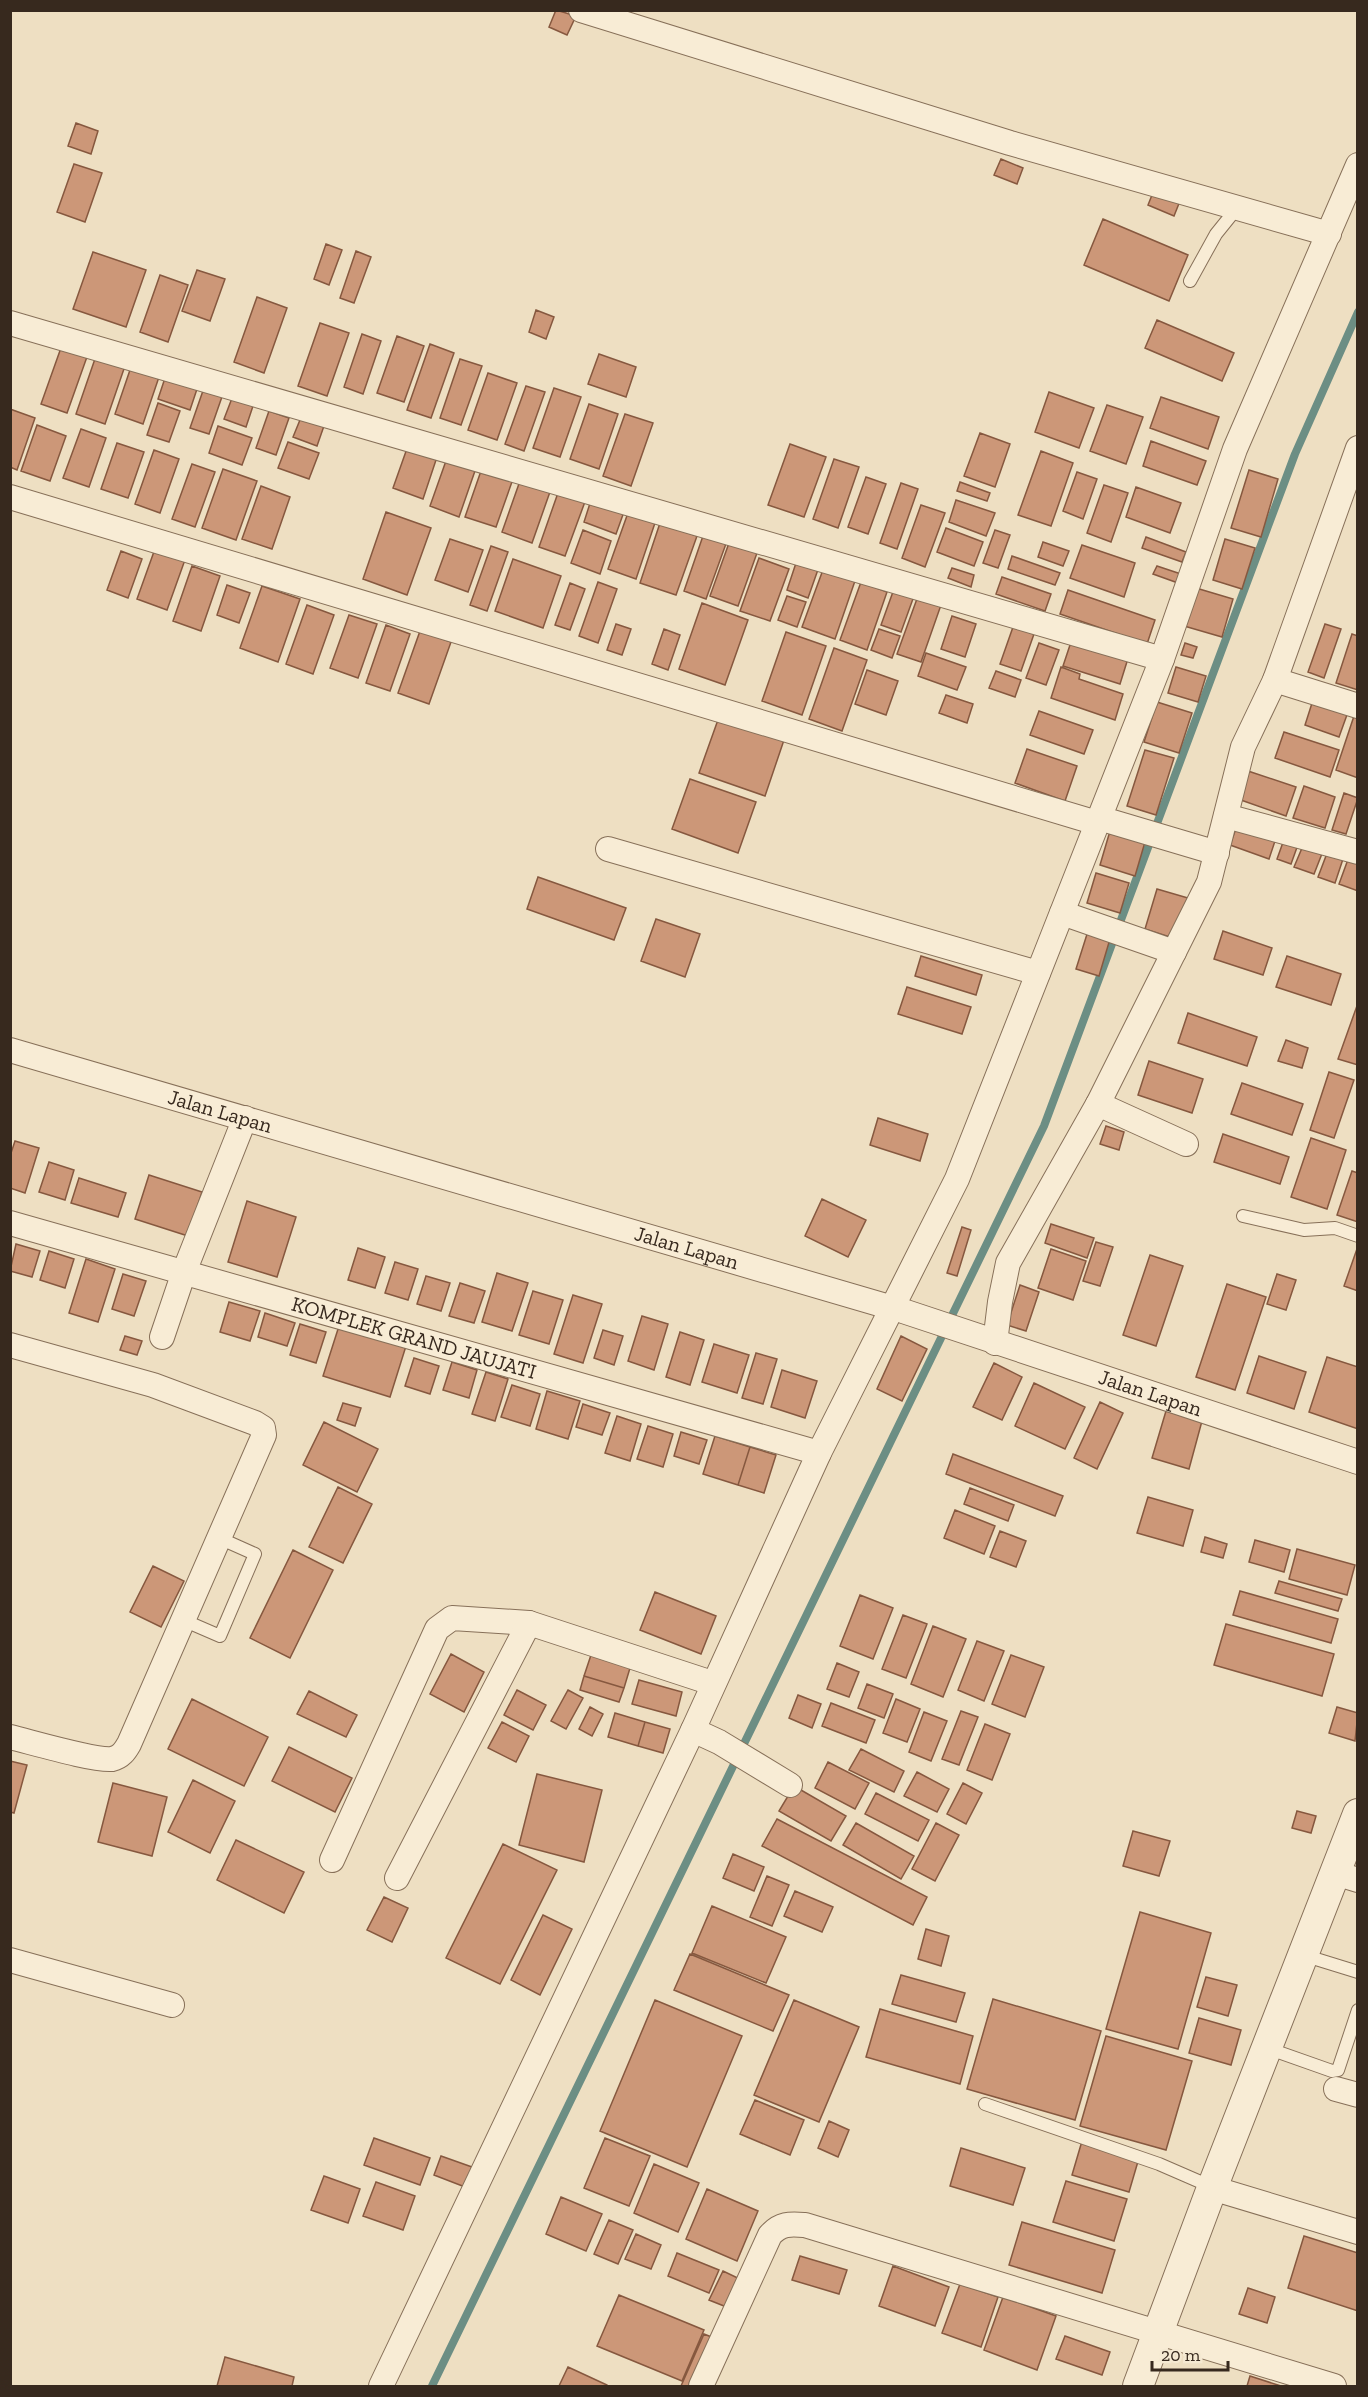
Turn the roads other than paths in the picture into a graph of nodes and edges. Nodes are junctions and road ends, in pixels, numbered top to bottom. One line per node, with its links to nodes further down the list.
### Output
1 (581, 10): 3 (street)
2 (1358, 165): 4 (street)
3 (1237, 208): 4 (street); 5 (lane)
4 (1329, 234): 9 (street)
5 (1190, 281)
6 (10, 324): 9 (street)
7 (1358, 448): 10 (street)
8 (10, 497): 13 (street)
9 (1162, 659): 13 (street)
10 (1275, 680): 11 (street); 12 (street)
11 (1358, 706)
12 (1226, 816): 15 (street); 16 (street)
13 (1098, 820): 15 (street); 17 (street)
14 (608, 849): 19 (street)
15 (1208, 850): 18 (street)
16 (1358, 852)
17 (1062, 913): 18 (street); 19 (street)
18 (1167, 950): 21 (street)
19 (1038, 973): 28 (street)
20 (10, 1050): 22 (street, Jalan Lapan)
21 (1098, 1104): 23 (street); 30 (street)
22 (245, 1118): 27 (street); 28 (street, Jalan Lapan)
23 (1186, 1144)
24 (1243, 1216): 26 (lane)
25 (10, 1223): 27 (street, KOMPLEK GRAND JAUJATI)
26 (1358, 1236)
27 (184, 1272): 29 (street); 32 (street, KOMPLEK GRAND JAUJATI)
28 (897, 1309): 30 (street, Jalan Lapan); 32 (street)
29 (162, 1337)
30 (984, 1340): 33 (street, Jalan Lapan)
31 (10, 1345): 34 (street)
32 (819, 1453): 37 (street)
33 (1358, 1462)
34 (219, 1538): 35 (street); 35 (lane)
35 (183, 1620): 39 (street)
36 (529, 1623): 37 (street); 42 (street); 44 (street)
37 (712, 1683): 38 (street)
38 (693, 1730): 40 (street); 55 (street)
39 (10, 1737)
40 (790, 1785)
41 (1358, 1814): 43 (street)
42 (332, 1860)
43 (1346, 1876): 45 (street)
44 (398, 1878)
45 (1303, 1955): 47 (lane); 50 (street)
46 (10, 1960): 48 (street)
47 (1358, 1972)
48 (172, 2005)
49 (1358, 2010): 50 (lane)
50 (1267, 2048): 52 (street)
51 (985, 2104): 52 (lane)
52 (1212, 2187): 53 (street); 54 (street)
53 (1358, 2232)
54 (1158, 2333): 56 (street); 57 (street); 58 (street)
55 (381, 2386)
56 (701, 2386)
57 (1138, 2386)
58 (1334, 2386)

